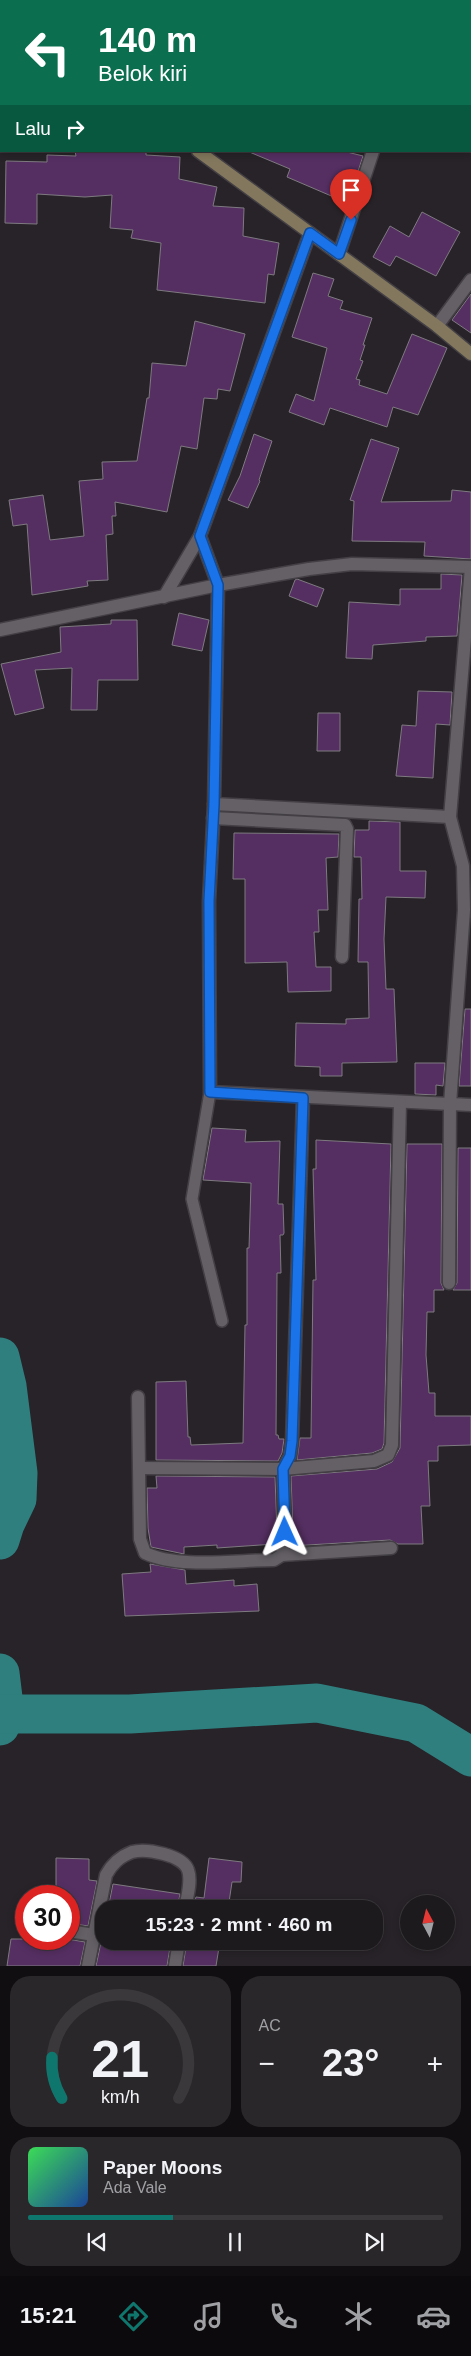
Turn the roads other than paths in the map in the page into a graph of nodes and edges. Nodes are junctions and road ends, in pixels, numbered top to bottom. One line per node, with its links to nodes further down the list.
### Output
1 (199, 152): 3 (street)
2 (373, 152): 4 (street)
3 (310, 233): 4 (street); 8 (street)
4 (339, 254): 6 (street)
5 (471, 280): 6 (street)
6 (437, 326): 7 (street)
7 (471, 354)
8 (200, 536): 10 (street); 11 (street)
9 (471, 567): 10 (street); 14 (street)
10 (218, 585): 11 (street); 13 (street)
11 (164, 597): 12 (street)
12 (0, 630)
13 (214, 804): 14 (street); 15 (street)
14 (450, 817): 20 (street)
15 (213, 818): 16 (street); 17 (street)
16 (342, 957)
17 (210, 1092): 18 (street); 23 (lane)
18 (303, 1098): 19 (street); 26 (street)
19 (400, 1103): 20 (street); 26 (street)
20 (450, 1104): 21 (street); 22 (street)
21 (471, 1105)
22 (448, 1283)
23 (222, 1322)
24 (138, 1397): 25 (street)
25 (141, 1468): 26 (street); 28 (street)
26 (283, 1469): 28 (street)
27 (391, 1548): 28 (street)
28 (282, 1555)
29 (101, 1900): 30 (street)
30 (187, 1900)
31 (95, 1930): 33 (street)
32 (80, 1933): 33 (street)
33 (94, 1935): 35 (street)
34 (178, 1950): 36 (street)
35 (88, 1966)
36 (175, 1966)

